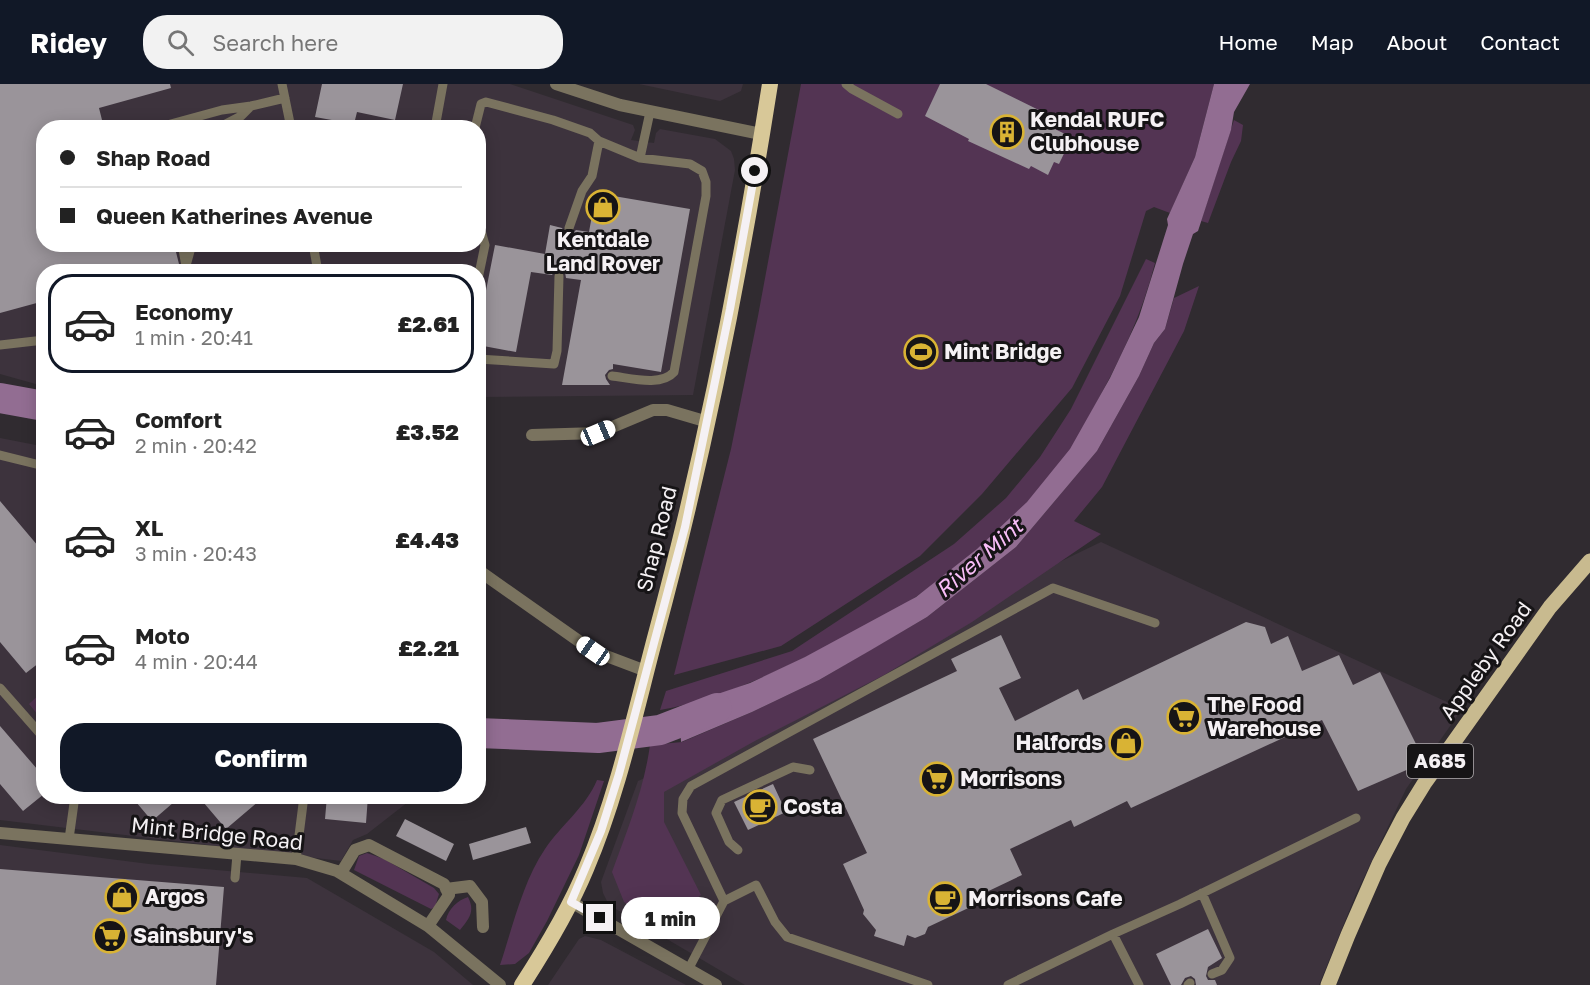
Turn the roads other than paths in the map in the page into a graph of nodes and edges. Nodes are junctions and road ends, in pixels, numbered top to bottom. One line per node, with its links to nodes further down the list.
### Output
1 (282, 84): 6 (lane)
2 (443, 84): 13 (lane)
3 (556, 84): 8 (street)
4 (770, 84): 15 (highway, Shap Road)
5 (846, 84): 9 (lane)
6 (285, 98): 7 (lane); 12 (lane)
7 (251, 106): 10 (lane); 11 (lane)
8 (650, 112): 15 (street); 17 (lane)
9 (898, 114)
10 (185, 120)
11 (233, 120)
12 (289, 120)
13 (436, 120)
14 (476, 120): 16 (lane)
15 (761, 134): 26 (highway, Shap Road)
16 (600, 141): 17 (lane); 18 (lane)
17 (640, 158): 25 (lane)
18 (568, 228)
19 (559, 276): 23 (lane)
20 (36, 341): 21 (lane)
21 (0, 345)
22 (486, 360): 23 (lane)
23 (554, 364): 24 (lane)
24 (566, 366)
25 (612, 376)
26 (708, 422): 27 (street); 33 (highway, Shap Road)
27 (532, 435)
28 (0, 455): 29 (lane)
29 (36, 464)
30 (1590, 561): 62 (main road, Appleby Road / A685)
31 (486, 576): 33 (street)
32 (1155, 623): 49 (lane)
33 (646, 671): 50 (highway, Shap Road)
34 (0, 688): 35 (lane)
35 (36, 729)
36 (810, 770): 42 (lane)
37 (74, 804): 41 (lane)
38 (303, 804): 44 (lane)
39 (1356, 818): 48 (lane)
40 (0, 833): 41 (street, Mint Bridge Road)
41 (69, 839): 43 (street, Mint Bridge Road)
42 (738, 850)
43 (237, 854): 44 (street, Mint Bridge Road); 46 (lane)
44 (296, 859): 45 (street, Mint Bridge Road)
45 (341, 873): 47 (street); 51 (street, Mint Bridge Road)
46 (236, 878)
47 (447, 889): 51 (street); 52 (street)
48 (1202, 893): 53 (lane); 55 (lane)
49 (724, 901): 54 (lane); 59 (lane)
50 (571, 902): 54 (street); 57 (highway, Shap Road)
51 (428, 926): 56 (street, Mint Bridge Road)
52 (483, 927)
53 (1113, 934): 60 (lane); 61 (lane)
54 (688, 970): 58 (street)
55 (1212, 974)
56 (500, 985)
57 (522, 985)
58 (716, 985)
59 (928, 985)
60 (1008, 985)
61 (1139, 985)
62 (1328, 985)

